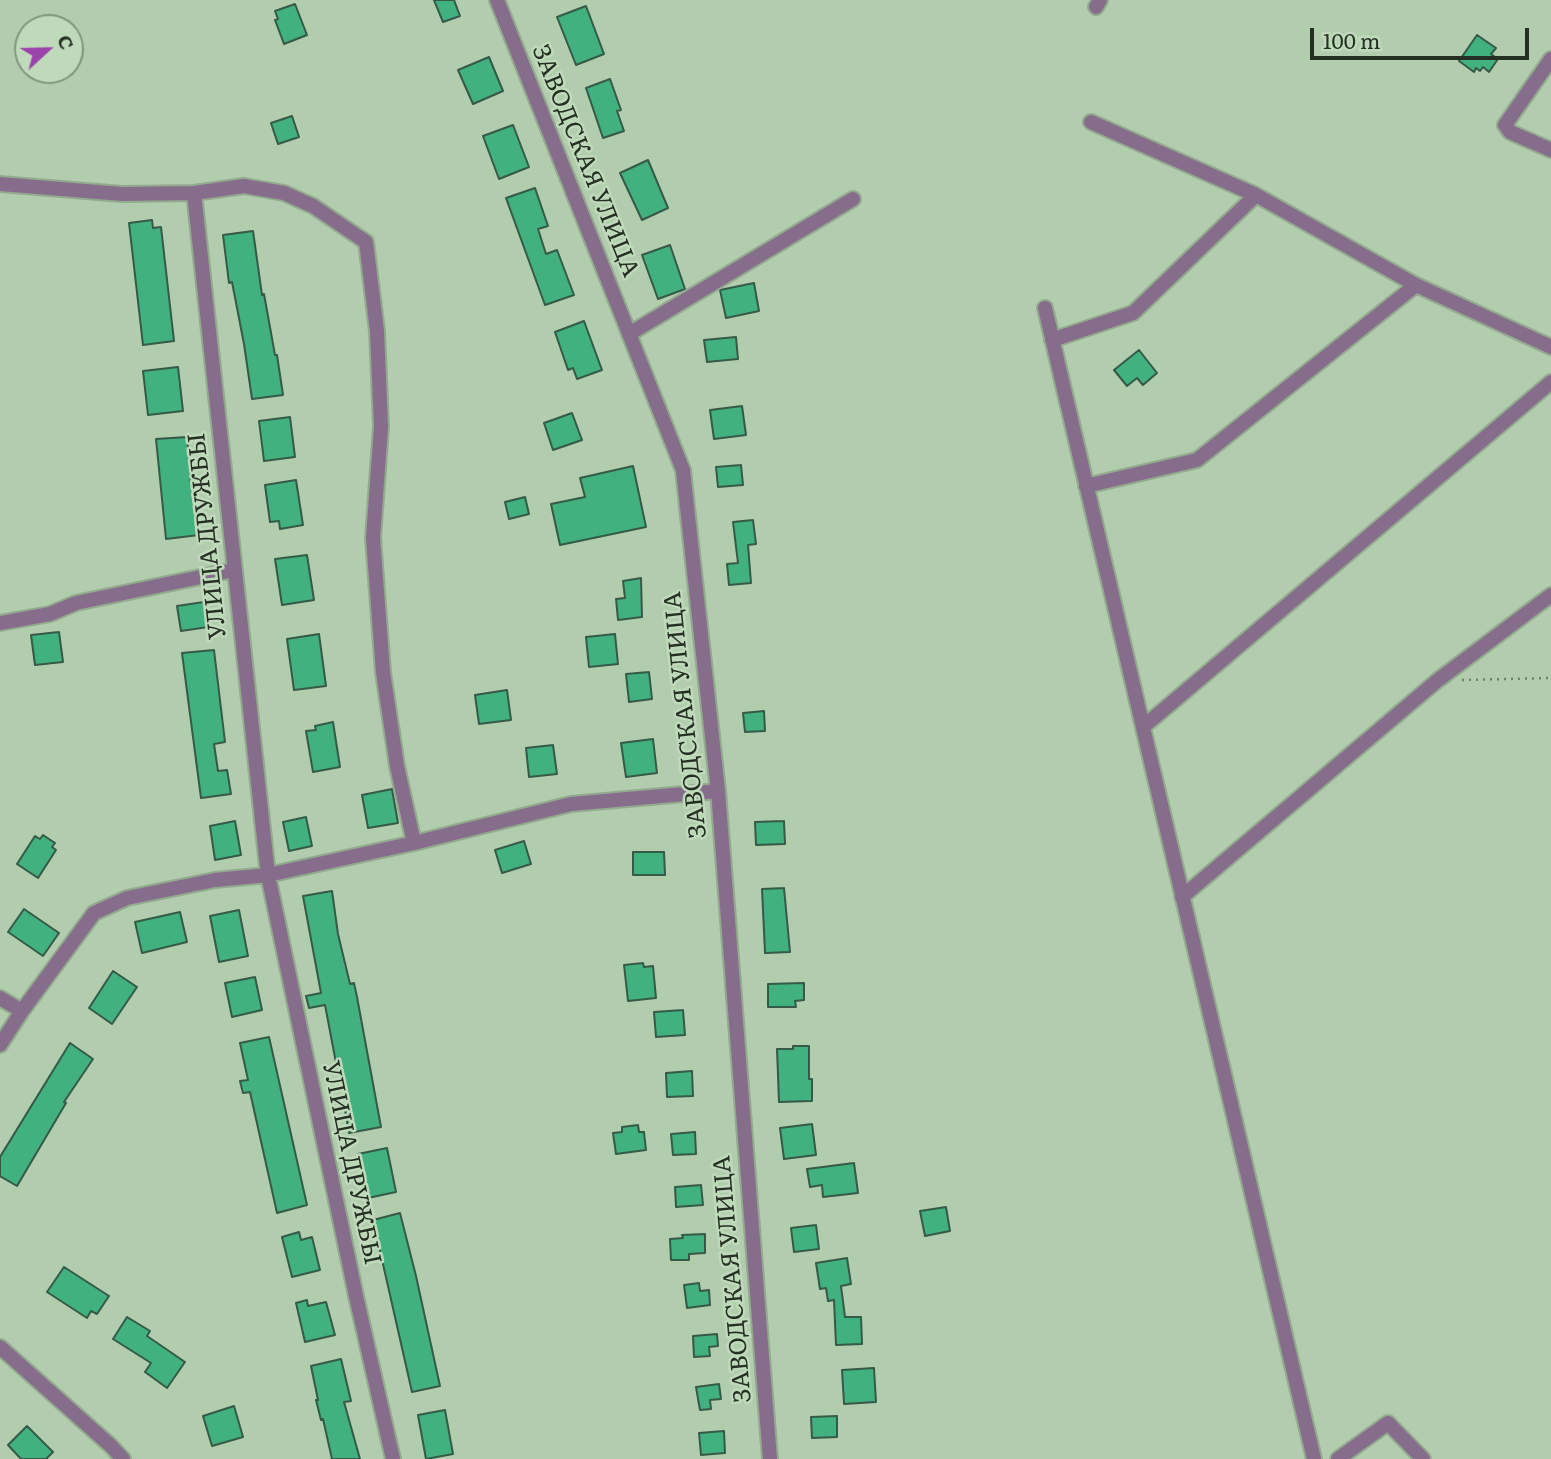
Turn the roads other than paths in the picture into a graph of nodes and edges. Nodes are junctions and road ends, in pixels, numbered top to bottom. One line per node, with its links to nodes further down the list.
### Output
1 (497, 0): 11 (street, ЗАВОДСКАЯ УЛИЦА)
2 (1551, 60): 4 (street)
3 (1091, 122): 7 (street)
4 (1551, 150)
5 (0, 184): 6 (street)
6 (194, 193): 16 (street, УЛИЦА ДРУЖБЫ); 21 (street)
7 (1256, 195): 9 (street); 12 (street)
8 (853, 199): 11 (street)
9 (1416, 285): 13 (street); 15 (street)
10 (1045, 308): 12 (street)
11 (629, 334): 20 (street, ЗАВОДСКАЯ УЛИЦА)
12 (1052, 340): 15 (street)
13 (1551, 347)
14 (1551, 382): 19 (street)
15 (1086, 486): 19 (street)
16 (234, 570): 18 (street); 22 (street, УЛИЦА ДРУЖБЫ)
17 (1551, 595): 23 (street)
18 (0, 623)
19 (1143, 727): 23 (street)
20 (718, 791): 21 (street); 30 (street, ЗАВОДСКАЯ УЛИЦА)
21 (414, 843): 22 (street)
22 (268, 875): 25 (street); 29 (street, УЛИЦА ДРУЖБЫ)
23 (1182, 897): 31 (street)
24 (0, 998): 25 (street)
25 (22, 1011): 26 (street)
26 (0, 1045)
27 (0, 1347): 28 (street)
28 (123, 1459)
29 (393, 1459)
30 (770, 1459)
31 (1314, 1459)
32 (1338, 1459): 33 (street)
33 (1423, 1459)

